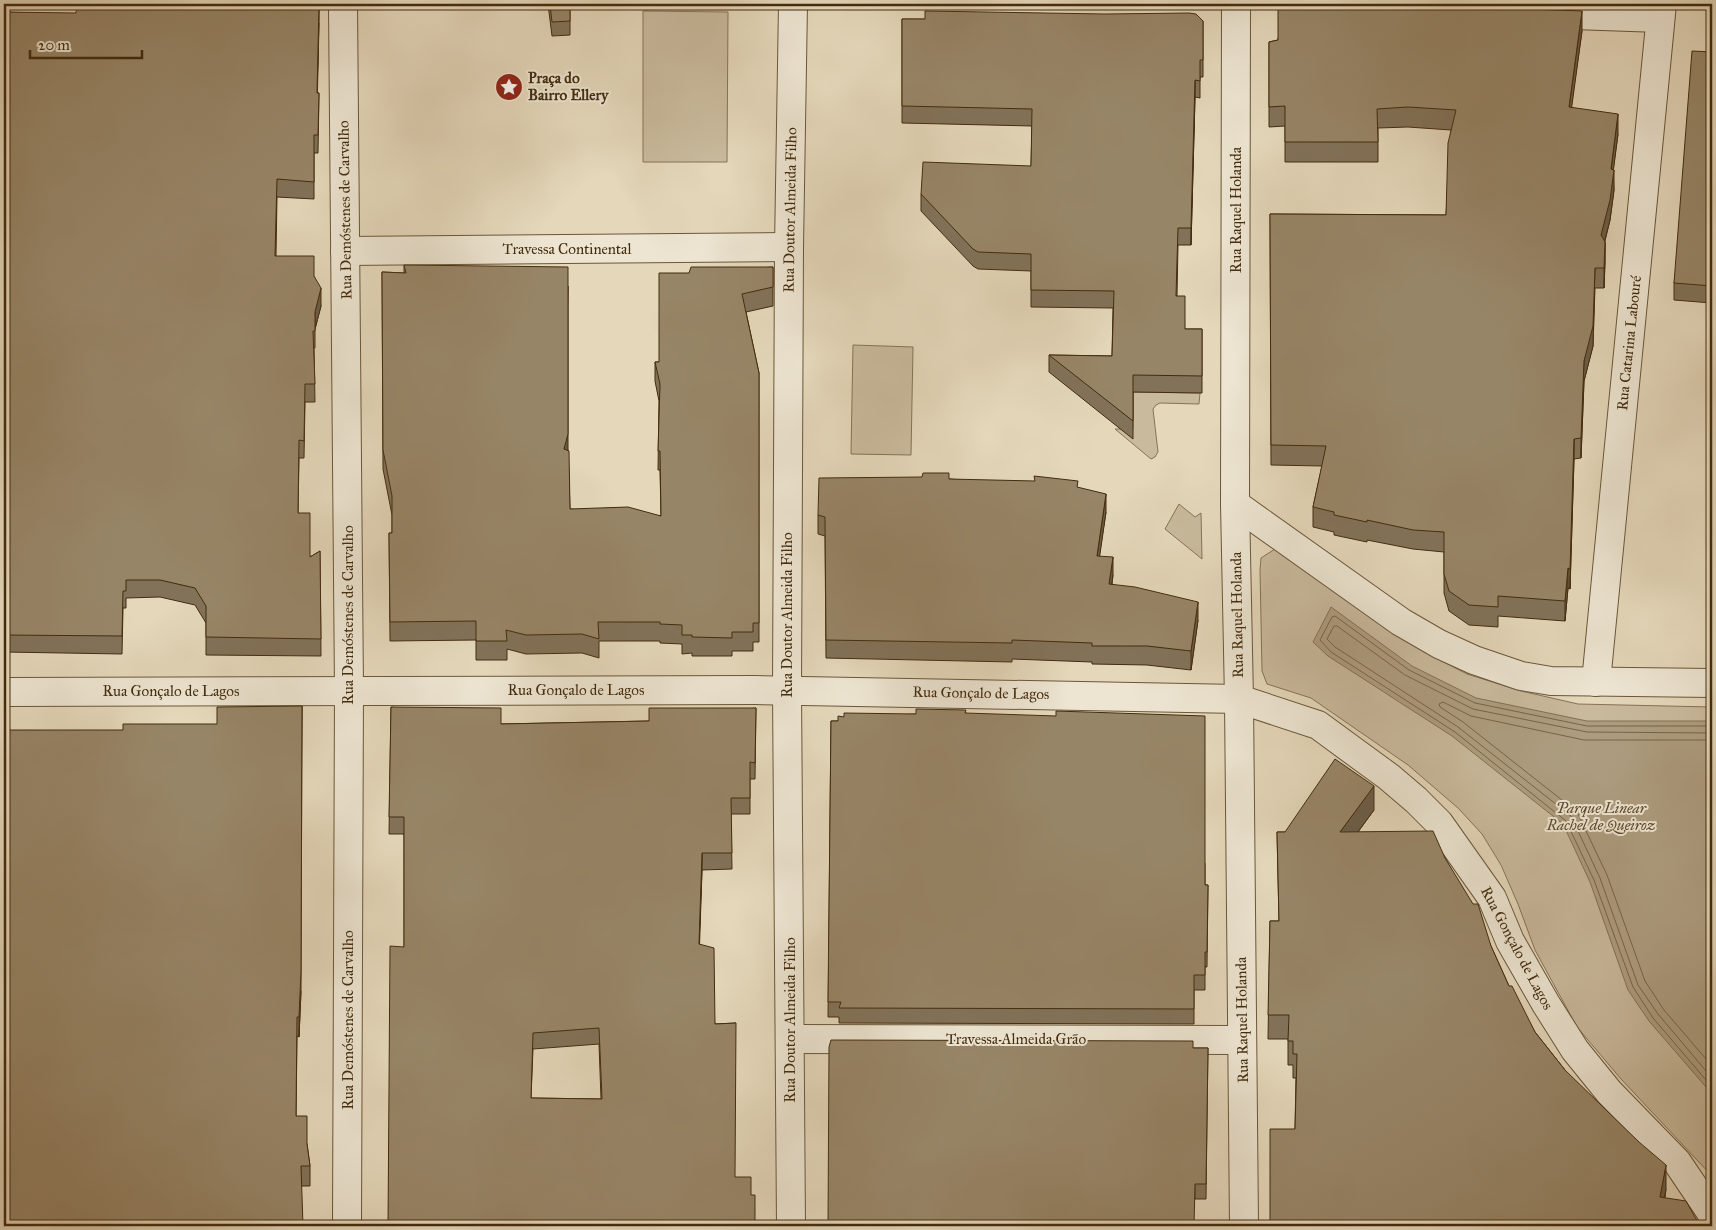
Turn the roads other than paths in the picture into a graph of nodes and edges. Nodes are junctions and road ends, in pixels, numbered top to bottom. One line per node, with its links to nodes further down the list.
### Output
1 (343, 4): 7 (street, Rua Demóstenes de Carvalho)
2 (793, 4): 6 (street, Rua Doutor Almeida Filho)
3 (1236, 4): 8 (street, Rua Raquel Holanda)
4 (1661, 11): 5 (street); 9 (street, Rua Catarina Labouré)
5 (1523, 13)
6 (789, 247): 7 (street, Travessa Continental); 11 (street, Rua Doutor Almeida Filho)
7 (345, 250): 12 (street, Rua Demóstenes de Carvalho)
8 (1235, 504): 9 (street); 14 (street, Rua Raquel Holanda)
9 (1596, 682): 10 (street)
10 (1712, 683)
11 (787, 690): 12 (street, Rua Gonçalo de Lagos); 14 (street, Rua Gonçalo de Lagos); 15 (street, Rua Doutor Almeida Filho)
12 (349, 691): 13 (street, Rua Gonçalo de Lagos); 18 (street, Rua Demóstenes de Carvalho)
13 (4, 692)
14 (1239, 699): 16 (street, Rua Raquel Holanda); 17 (street, Rua Gonçalo de Lagos)
15 (790, 1039): 16 (street, Travessa Almeida Grão); 19 (street, Rua Doutor Almeida Filho)
16 (1242, 1040): 20 (street, Rua Raquel Holanda)
17 (1712, 1214)
18 (347, 1226)
19 (791, 1226)
20 (1244, 1226)

